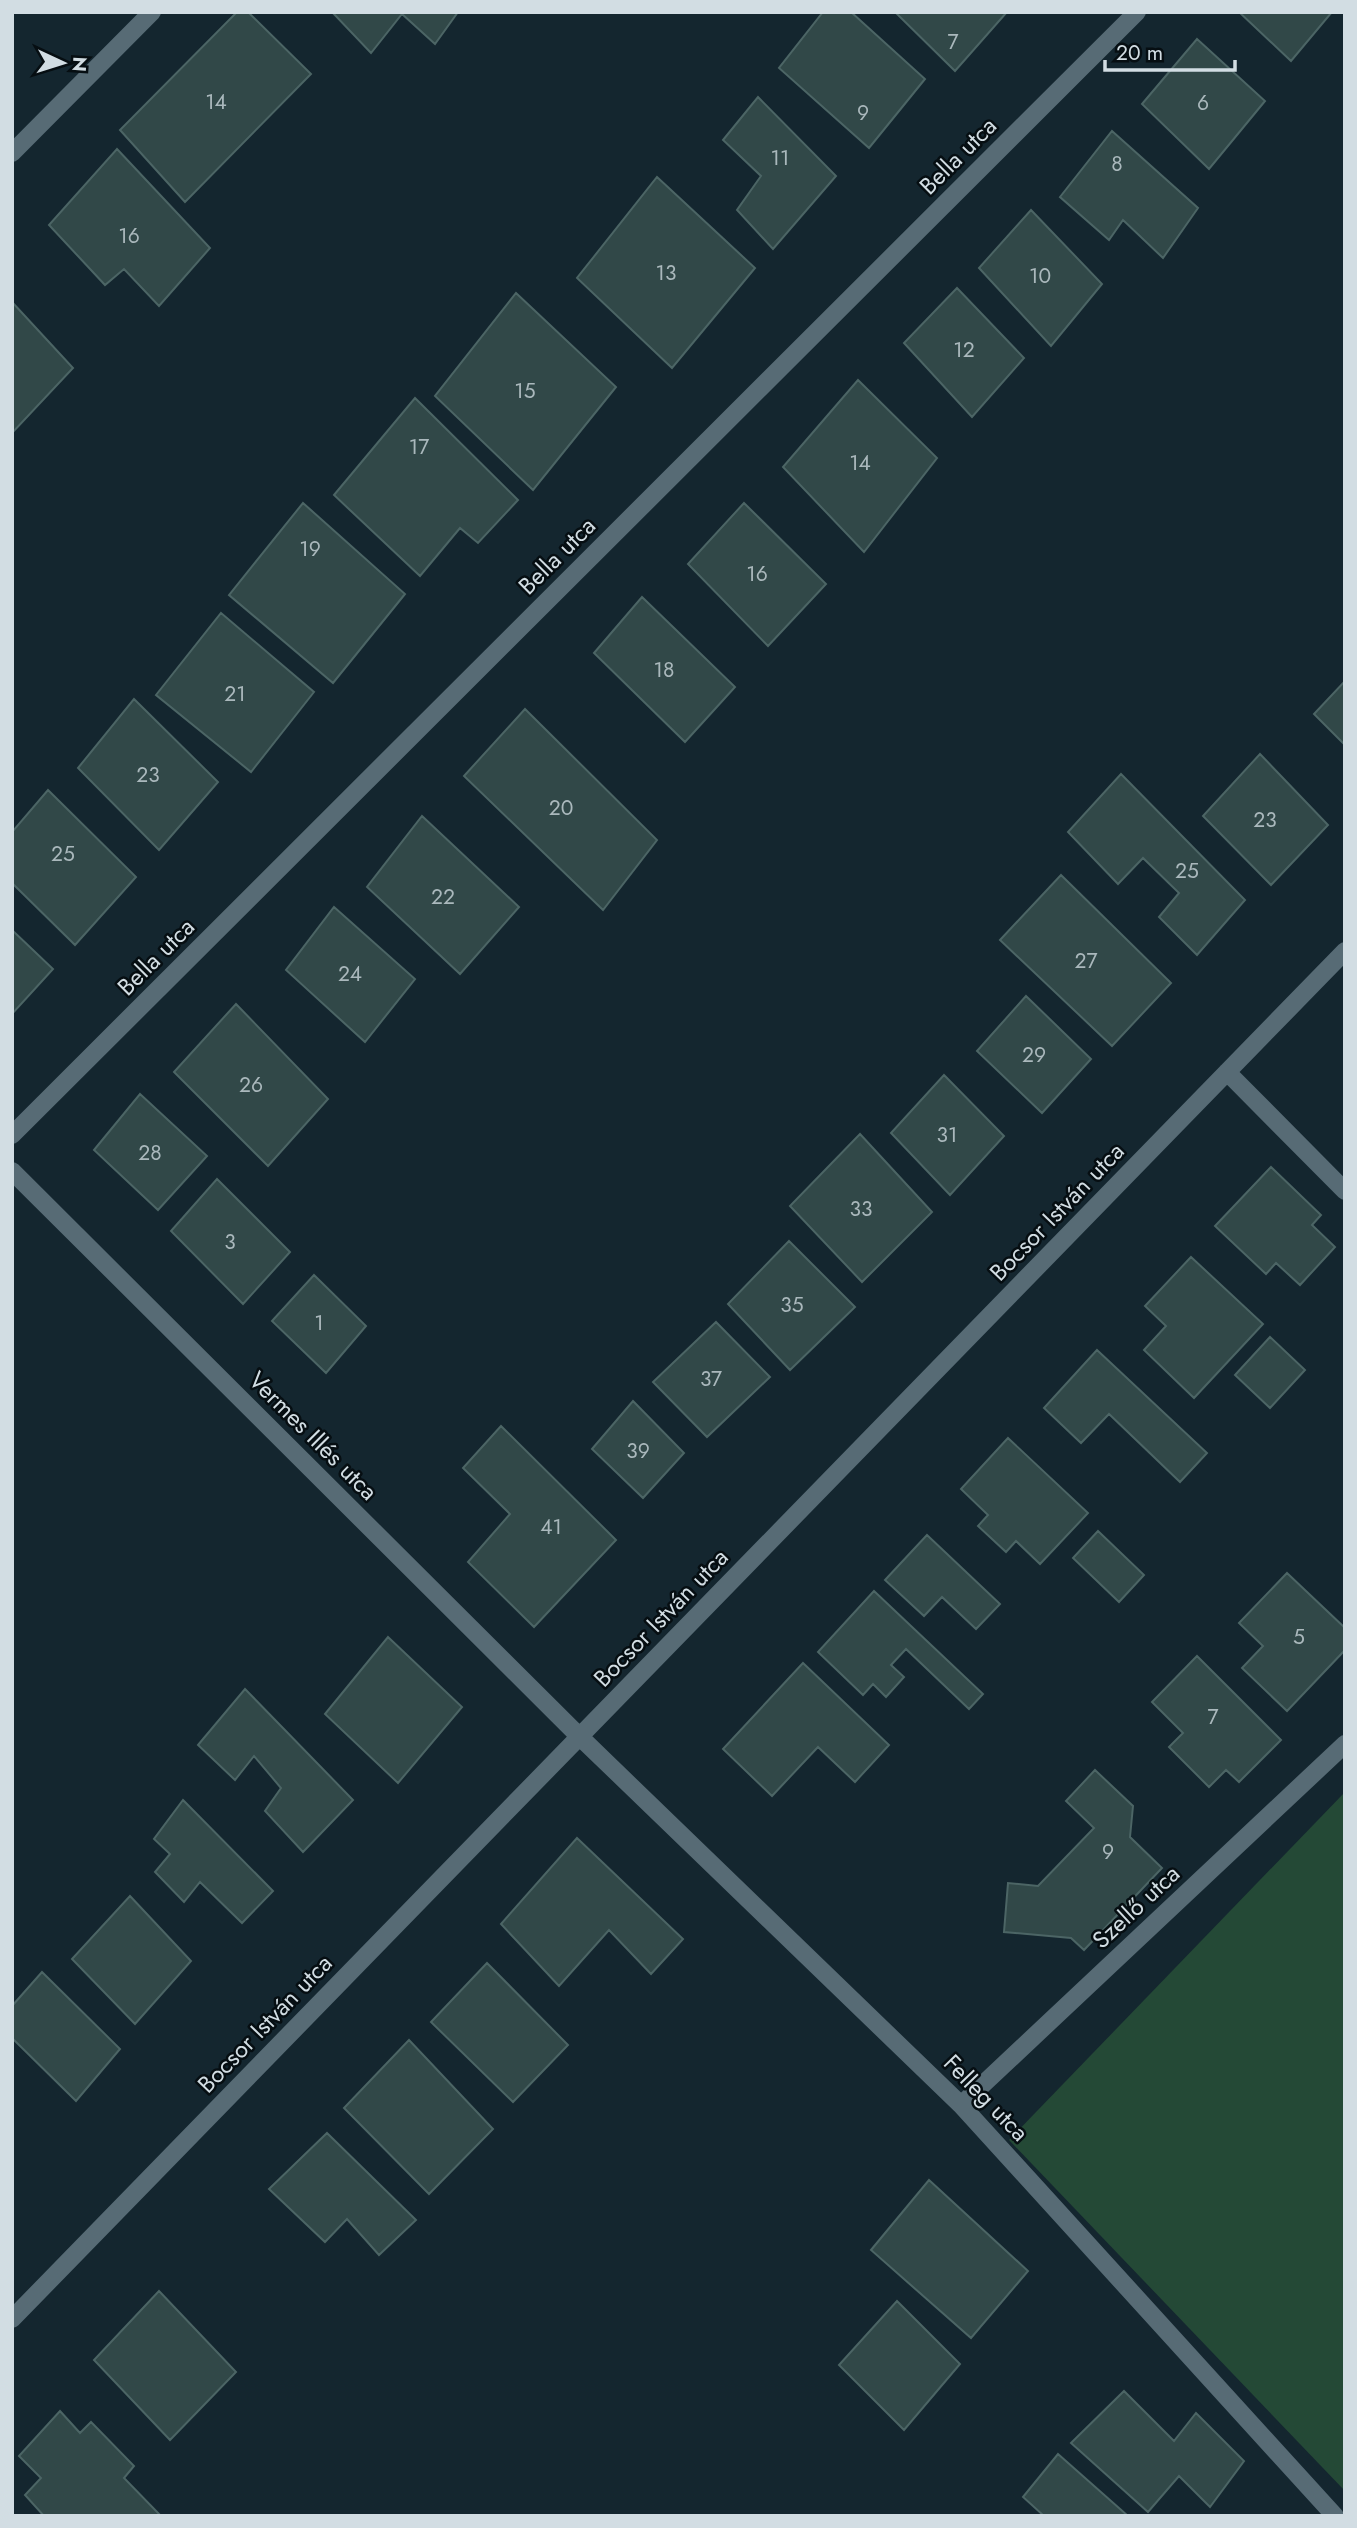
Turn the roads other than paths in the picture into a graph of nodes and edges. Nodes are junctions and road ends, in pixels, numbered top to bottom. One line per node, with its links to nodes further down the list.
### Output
1 (152, 12): 3 (street)
2 (1137, 12): 6 (street, Bella utca)
3 (12, 153)
4 (1345, 951): 5 (street, Bocsor István utca)
5 (1227, 1072): 8 (street); 9 (street, Bocsor István utca)
6 (12, 1135)
7 (12, 1171): 9 (street, Vermes Illés utca)
8 (1345, 1191)
9 (579, 1736): 11 (street, Felleg utca); 12 (street, Bocsor István utca)
10 (1345, 1744): 11 (street, Szellő utca)
11 (961, 2105): 13 (street, Felleg utca)
12 (12, 2319)
13 (1335, 2516)

